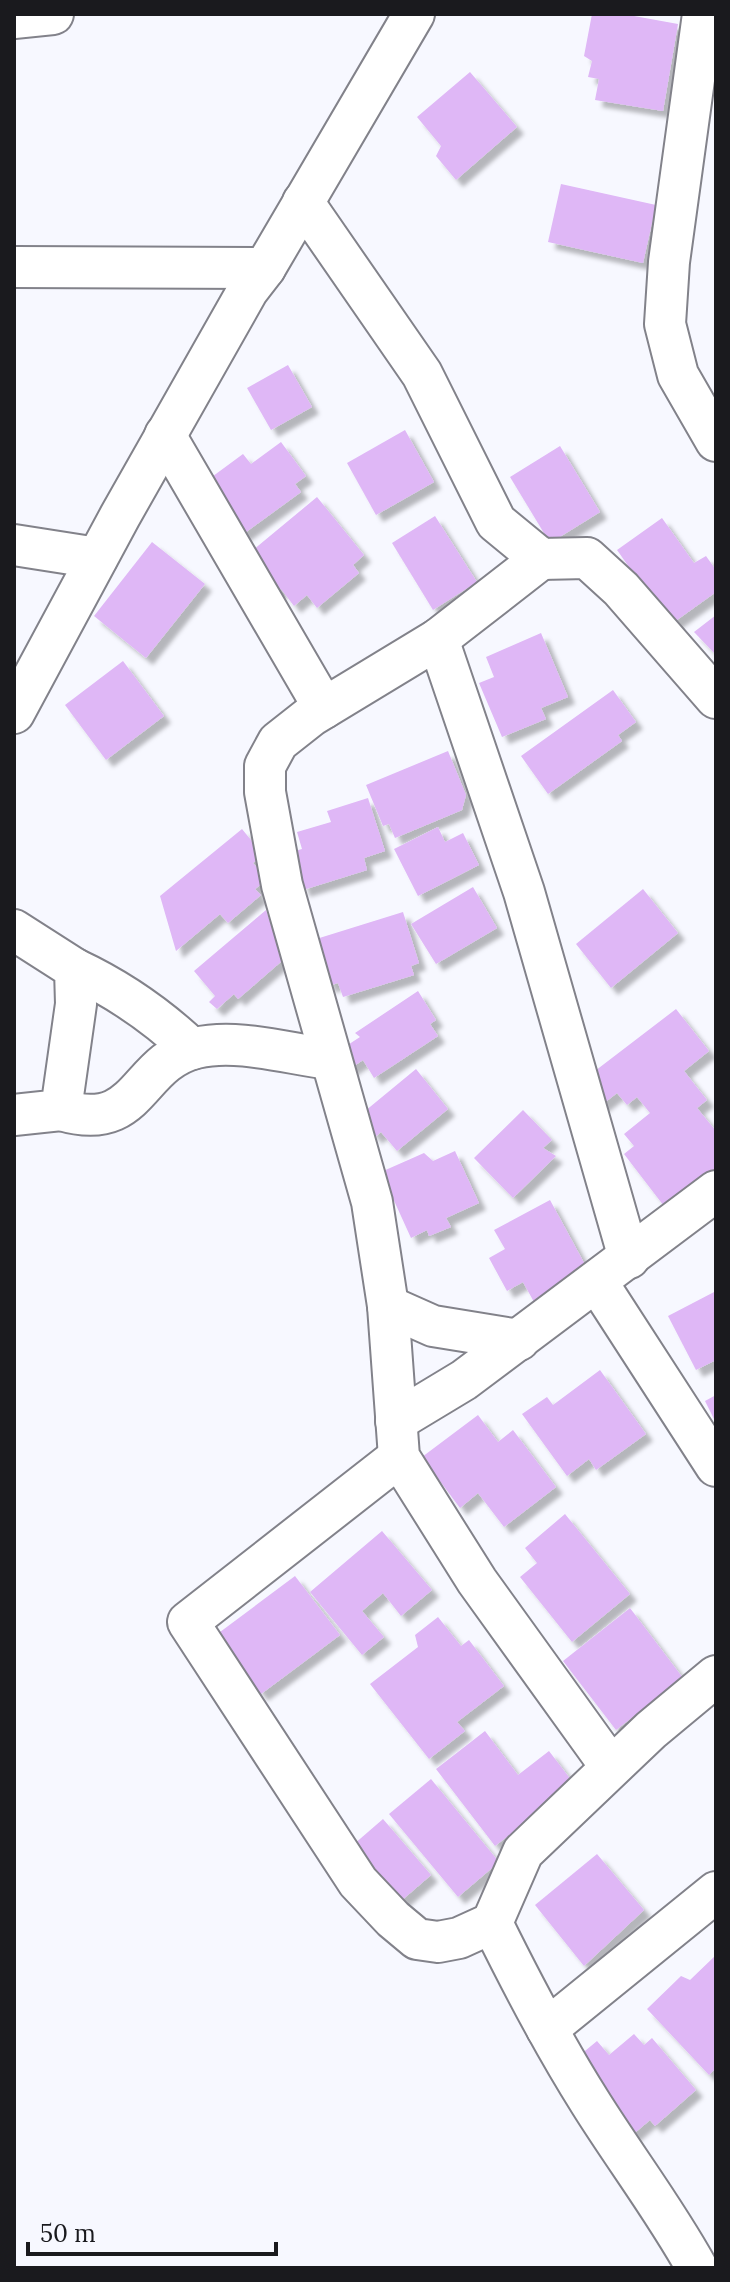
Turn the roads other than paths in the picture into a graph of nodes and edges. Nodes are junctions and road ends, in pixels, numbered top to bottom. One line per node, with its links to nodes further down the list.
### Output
1 (53, 14): 4 (street)
2 (414, 14): 5 (street)
3 (703, 14): 9 (street)
4 (14, 18)
5 (303, 202): 7 (street); 12 (street)
6 (14, 267): 7 (street)
7 (265, 268): 8 (street)
8 (165, 435): 11 (street); 15 (street)
9 (716, 441)
10 (14, 545): 11 (street)
11 (97, 558): 16 (street)
12 (541, 559): 13 (street); 14 (street)
13 (438, 639): 15 (street); 24 (street)
14 (716, 698)
15 (324, 708): 20 (street)
16 (14, 713)
17 (14, 930): 18 (street)
18 (75, 969): 19 (street); 21 (street)
19 (192, 1049): 20 (street); 21 (street)
20 (330, 1059): 26 (street)
21 (61, 1110): 22 (street)
22 (14, 1115)
23 (716, 1191): 24 (street)
24 (629, 1258): 25 (street)
25 (597, 1282): 27 (street); 29 (street)
26 (388, 1306): 27 (street); 28 (street)
27 (519, 1340): 28 (street)
28 (398, 1439): 31 (street); 33 (street)
29 (716, 1466)
30 (716, 1676): 31 (street)
31 (611, 1767): 33 (street)
32 (716, 1892): 34 (street)
33 (492, 1923): 34 (street)
34 (547, 2029): 35 (street)
35 (697, 2268)

